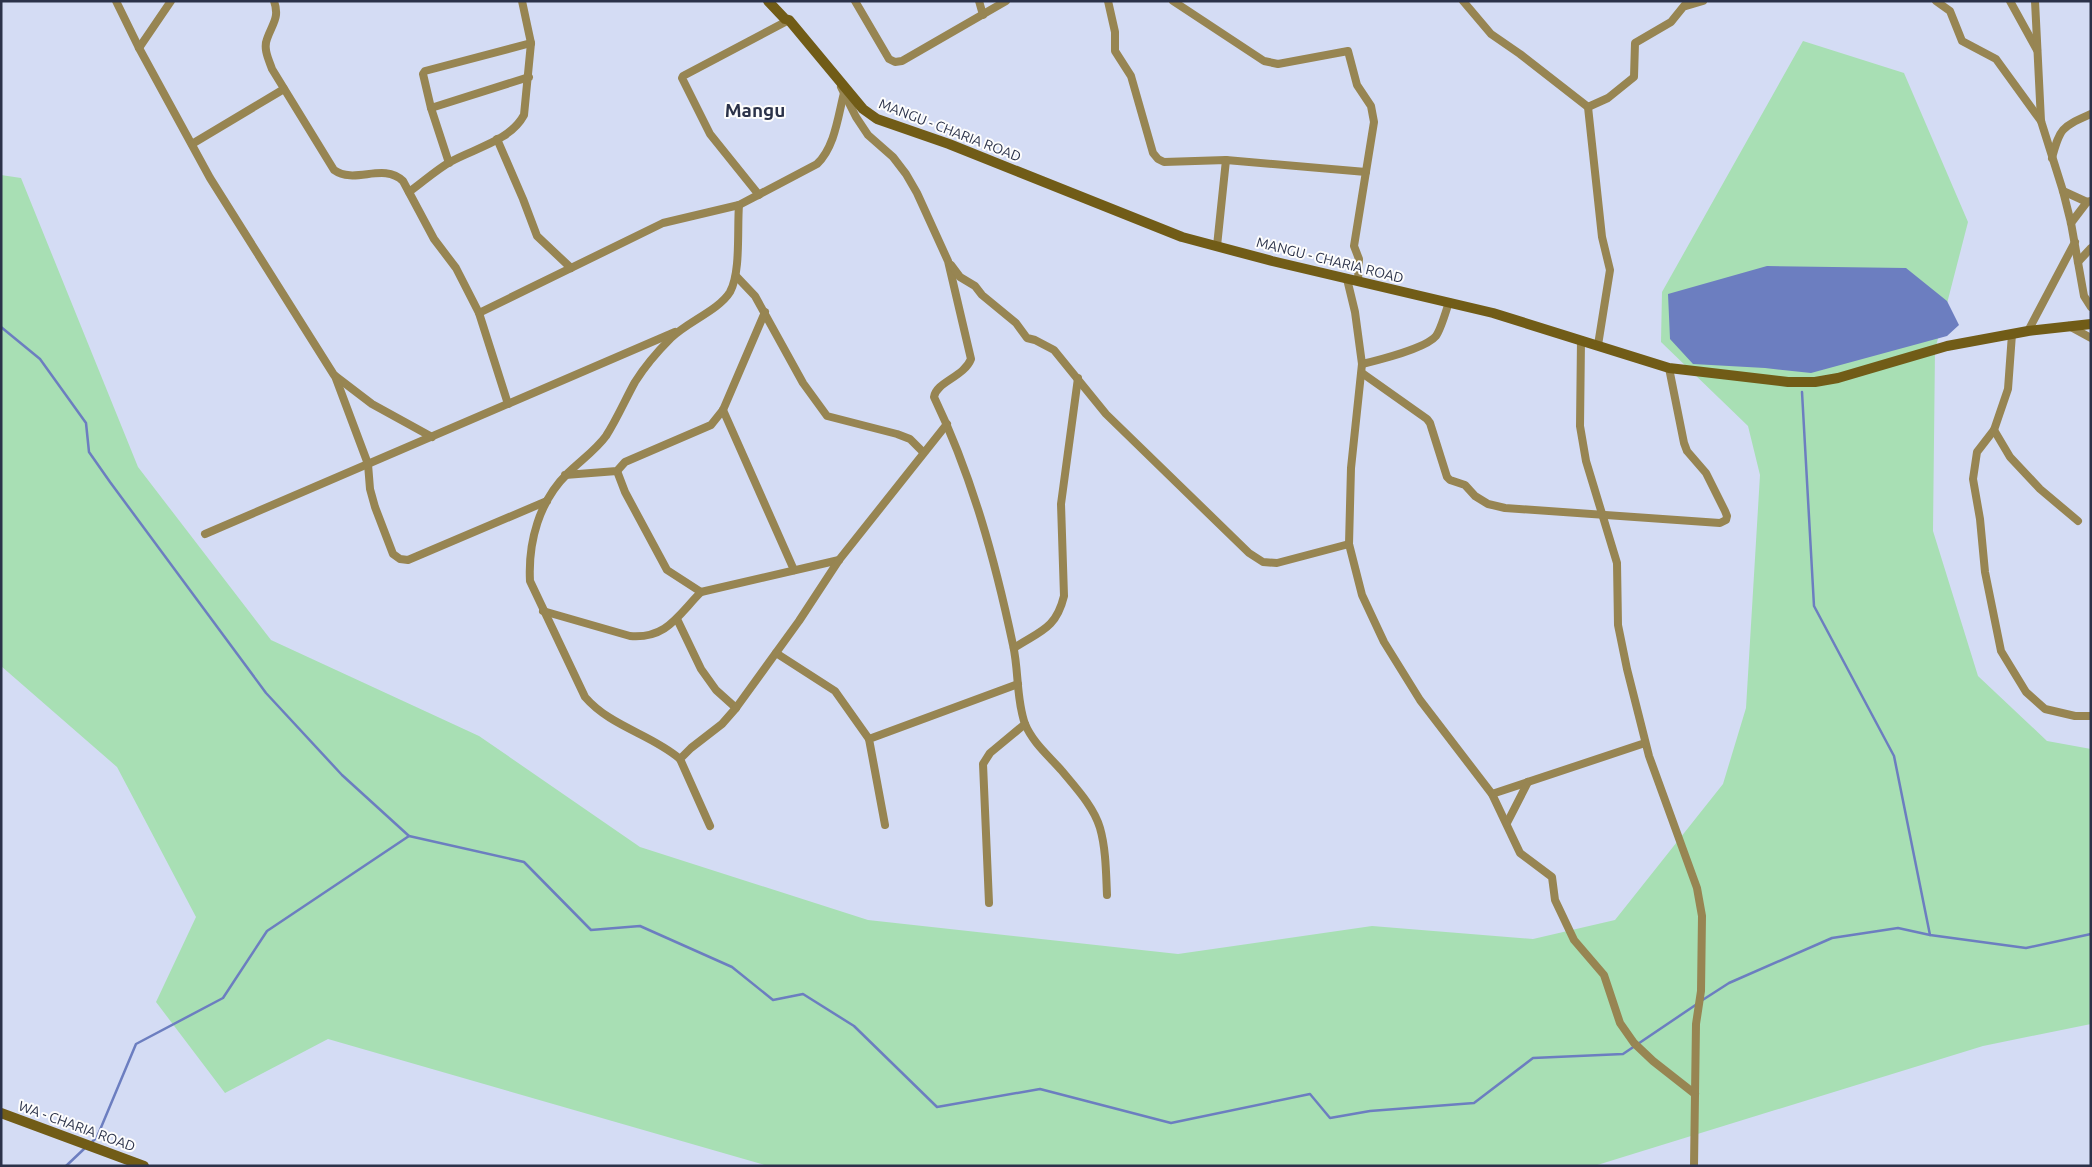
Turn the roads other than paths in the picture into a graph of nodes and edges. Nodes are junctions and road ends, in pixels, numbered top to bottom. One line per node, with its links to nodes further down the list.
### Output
1 (116, 1): 20 (street)
2 (171, 1): 20 (street)
3 (274, 1): 24 (street)
4 (522, 1): 19 (street)
5 (768, 1): 18 (street, MANGU - CHARIA ROAD)
6 (855, 1): 17 (street)
7 (979, 1): 17 (street)
8 (1006, 1): 17 (street)
9 (1108, 1): 33 (street)
10 (1173, 1): 35 (street)
11 (1463, 1): 26 (street)
12 (1703, 1): 16 (street)
13 (1936, 1): 29 (street)
14 (2010, 1): 21 (street)
15 (2035, 1): 21 (street)
16 (1687, 4): 26 (street)
17 (983, 15)
18 (789, 20): 23 (street, MANGU - CHARIA ROAD); 38 (street)
19 (531, 43): 22 (street); 27 (street)
20 (139, 48): 31 (street)
21 (2038, 51): 29 (street)
22 (529, 77): 27 (street); 30 (street)
23 (837, 79): 25 (street); 43 (street, MANGU - CHARIA ROAD)
24 (284, 89): 31 (street); 37 (street)
25 (844, 93): 38 (street); 45 (street)
26 (1588, 107): 61 (street)
27 (431, 108): 34 (street)
28 (2091, 114): 32 (street)
29 (2040, 121): 32 (street)
30 (497, 140): 34 (street); 47 (street)
31 (192, 144): 65 (street)
32 (2052, 159): 36 (street)
33 (1226, 160): 35 (street); 43 (street)
34 (449, 163): 37 (street)
35 (1366, 172): 49 (street)
36 (2063, 191): 39 (street); 41 (street)
37 (409, 192): 53 (street)
38 (759, 195): 40 (street)
39 (2089, 202): 41 (street)
40 (739, 205): 47 (street); 48 (street)
41 (2071, 223): 42 (street)
42 (2074, 242): 46 (street); 57 (street)
43 (1217, 246): 49 (street, MANGU - CHARIA ROAD)
44 (2091, 248): 46 (street)
45 (948, 261): 66 (street); 69 (street)
46 (2078, 262): 51 (street)
47 (572, 268): 53 (street)
48 (736, 276): 52 (street); 56 (street)
49 (1352, 280): 50 (street, MANGU - CHARIA ROAD); 62 (street)
50 (1449, 302): 60 (street, MANGU - CHARIA ROAD); 62 (street)
51 (2091, 308)
52 (766, 312): 68 (street); 72 (street)
53 (479, 314): 67 (street)
54 (2091, 324): 55 (street, MANGU - CHARIA ROAD)
55 (2067, 325): 57 (street, MANGU - CHARIA ROAD); 59 (street)
56 (679, 330): 67 (street); 75 (street)
57 (2028, 331): 58 (street, MANGU - CHARIA ROAD)
58 (2012, 334): 63 (street, MANGU - CHARIA ROAD); 70 (street)
59 (2091, 338)
60 (1582, 340): 61 (street, MANGU - CHARIA ROAD); 77 (street)
61 (1598, 346): 63 (street, MANGU - CHARIA ROAD)
62 (1362, 364): 64 (street)
63 (1669, 368): 77 (street)
64 (1362, 373): 77 (street); 80 (street)
65 (334, 375): 71 (street); 73 (street)
66 (1078, 378): 80 (street); 86 (street)
67 (508, 404): 71 (street)
68 (723, 410): 74 (street); 82 (street)
69 (946, 424): 72 (street); 86 (street)
70 (1994, 430): 78 (street); 90 (street)
71 (432, 436): 73 (street)
72 (922, 452): 81 (street)
73 (368, 464): 76 (street); 79 (street)
74 (617, 471): 75 (street); 83 (street)
75 (565, 475): 76 (street)
76 (547, 502): 84 (street)
77 (1602, 513): 93 (street)
78 (2078, 520)
79 (205, 534)
80 (1349, 544): 96 (street)
81 (839, 560): 82 (street); 87 (street)
82 (794, 570): 83 (street)
83 (701, 592): 85 (street)
84 (543, 611): 85 (street); 94 (street)
85 (677, 619): 89 (street)
86 (1014, 648): 88 (street)
87 (776, 653): 89 (street); 92 (street)
88 (1018, 684): 91 (street); 92 (street)
89 (736, 708): 94 (street)
90 (2091, 716)
91 (1025, 724): 100 (street); 101 (street)
92 (869, 739): 98 (street)
93 (1645, 743): 95 (street); 102 (street)
94 (680, 759): 99 (street)
95 (1528, 782): 96 (street); 97 (street)
96 (1492, 794): 97 (street)
97 (1507, 824): 102 (street)
98 (885, 825)
99 (710, 826)
100 (1107, 895)
101 (989, 903)
102 (1695, 1094): 105 (street)
103 (1, 1113): 104 (street, WA - CHARIA ROAD)
104 (144, 1166)
105 (1694, 1166)

